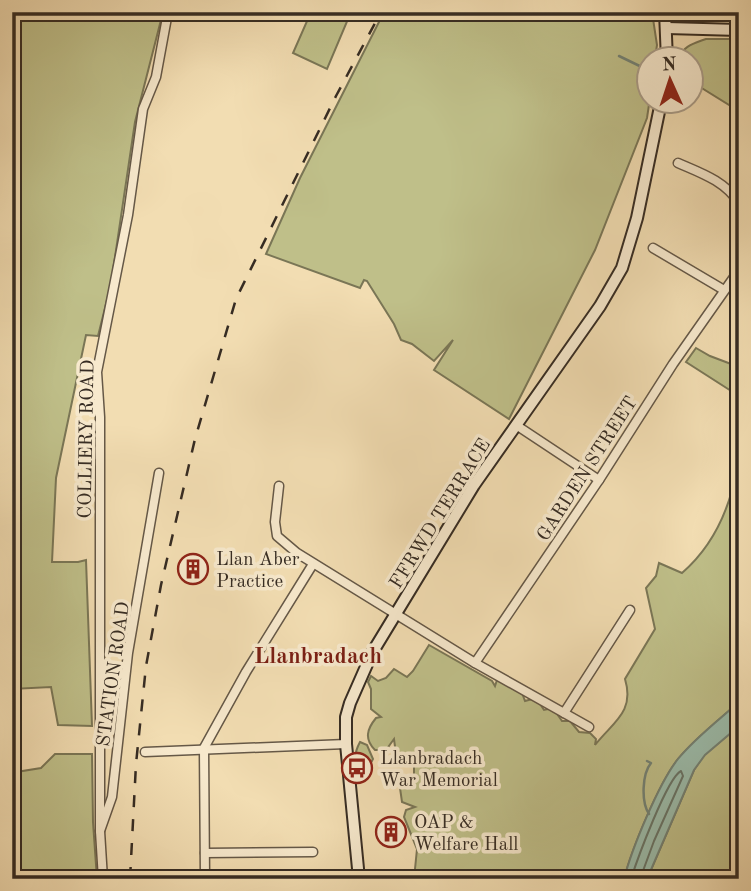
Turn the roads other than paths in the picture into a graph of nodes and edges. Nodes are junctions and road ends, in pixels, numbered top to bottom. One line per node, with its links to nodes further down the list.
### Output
1 (168, 12): 25 (street, COLLIERY ROAD)
2 (665, 12): 3 (street)
3 (667, 28): 4 (street); 5 (street)
4 (739, 30)
5 (667, 46)
6 (658, 116): 12 (street, FFRWD TERRACE)
7 (678, 163): 8 (street)
8 (739, 202)
9 (653, 248): 11 (street)
10 (739, 270): 11 (street, GARDEN STREET)
11 (724, 290): 14 (street, GARDEN STREET)
12 (514, 428): 14 (street); 18 (street, FFRWD TERRACE)
13 (159, 473): 25 (street, STATION ROAD)
14 (599, 480): 19 (street, GARDEN STREET)
15 (279, 486): 16 (street)
16 (313, 564): 18 (street); 23 (street)
17 (631, 611): 20 (street)
18 (397, 615): 19 (street); 22 (street, FFRWD TERRACE)
19 (475, 663): 20 (street)
20 (564, 713): 21 (street)
21 (589, 727)
22 (346, 744): 23 (street); 30 (street, FFRWD TERRACE)
23 (204, 748): 24 (street); 27 (street)
24 (145, 752)
25 (100, 831): 28 (street, STATION ROAD)
26 (313, 852): 27 (street)
27 (205, 853): 29 (street)
28 (103, 879)
29 (205, 879)
30 (359, 879)

